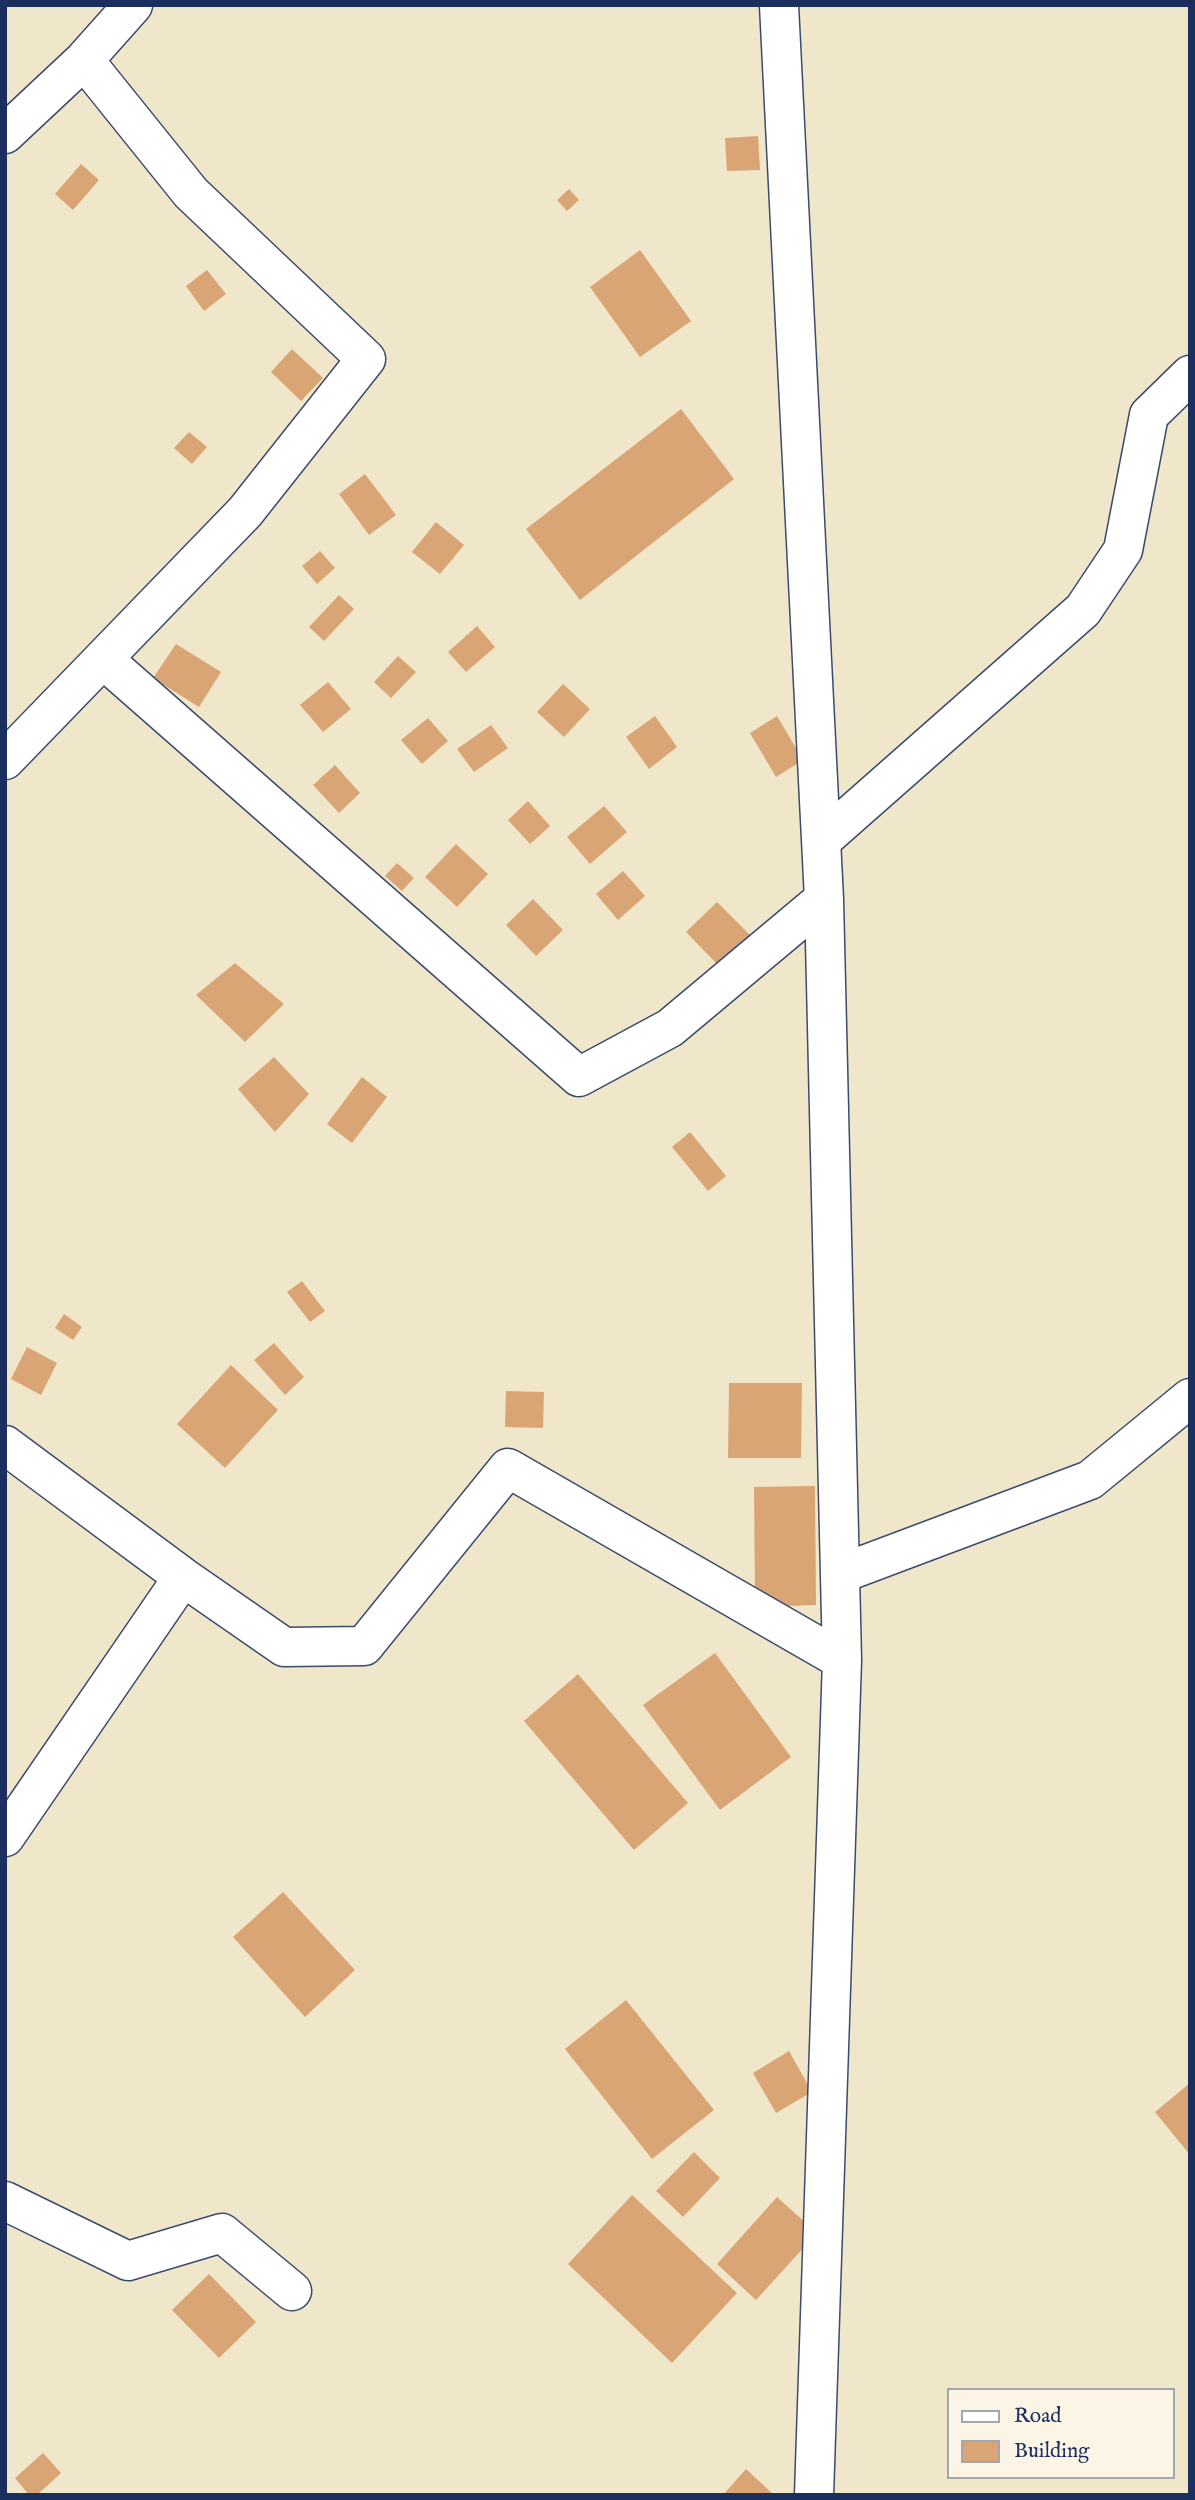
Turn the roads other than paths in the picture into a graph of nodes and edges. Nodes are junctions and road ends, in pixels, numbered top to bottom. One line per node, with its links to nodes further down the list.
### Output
1 (133, 5): 3 (street)
2 (779, 5): 8 (street)
3 (84, 60): 4 (street); 6 (street)
4 (5, 134)
5 (1190, 375): 8 (street)
6 (103, 659): 7 (street); 9 (street)
7 (5, 760)
8 (821, 841): 9 (street)
9 (824, 899): 12 (street)
10 (1190, 1398): 12 (street)
11 (5, 1445): 13 (street)
12 (840, 1573): 14 (street)
13 (183, 1577): 14 (street); 15 (street)
14 (842, 1660): 18 (street)
15 (5, 1837)
16 (5, 2201): 17 (street)
17 (292, 2291)
18 (814, 2495)

